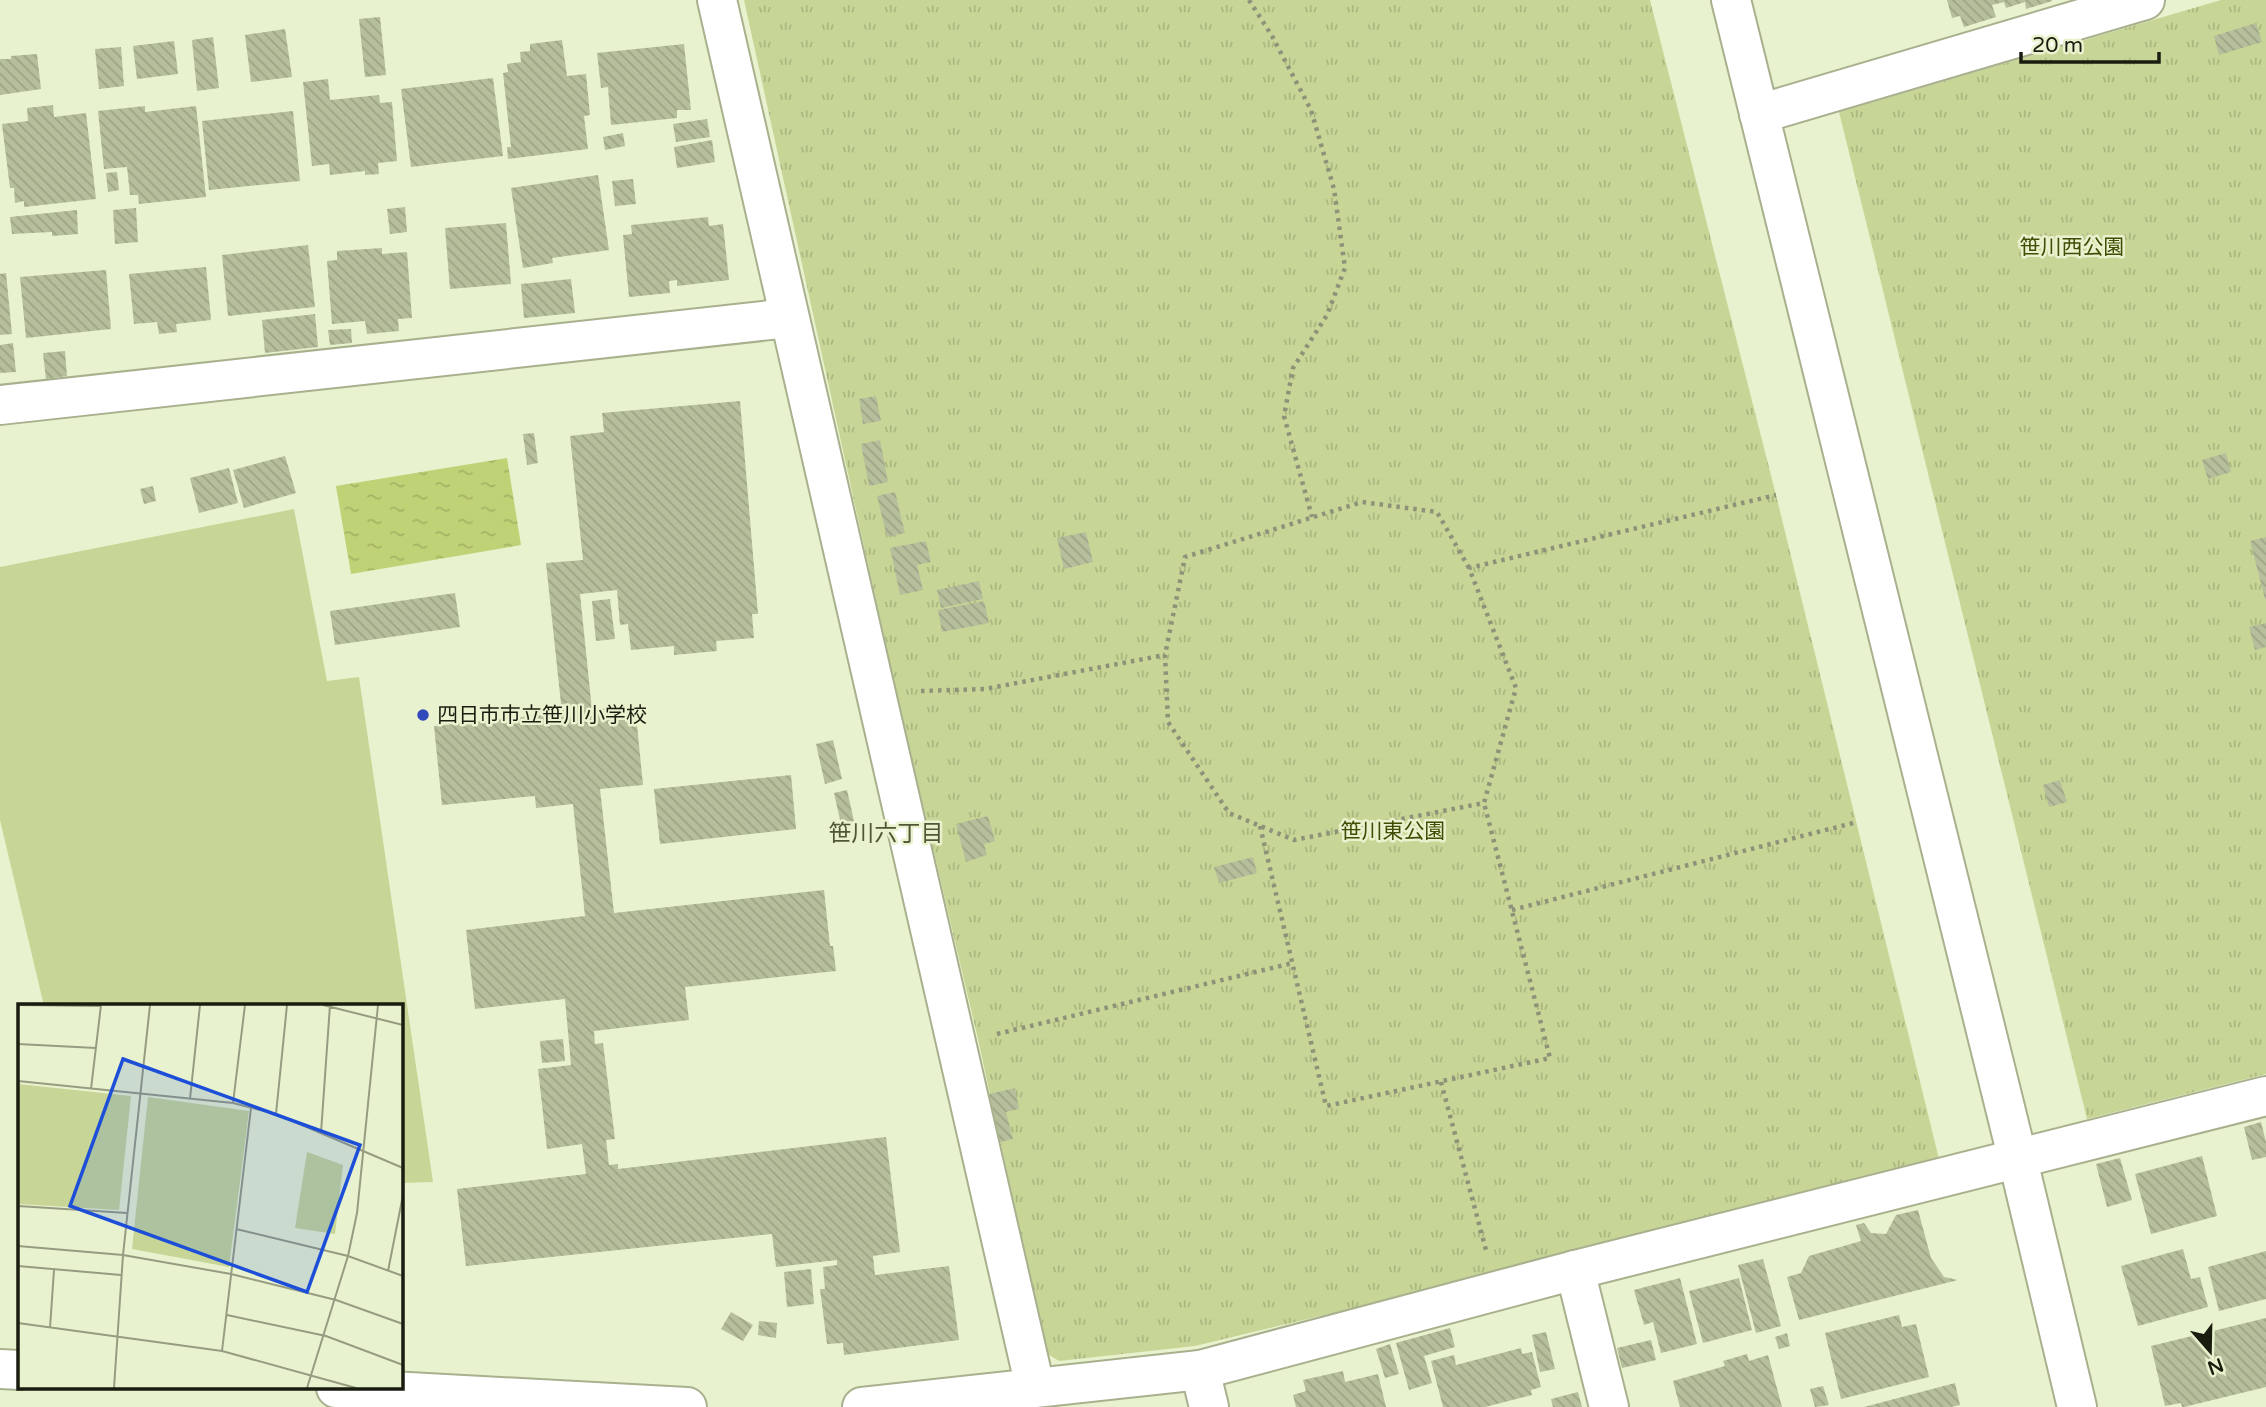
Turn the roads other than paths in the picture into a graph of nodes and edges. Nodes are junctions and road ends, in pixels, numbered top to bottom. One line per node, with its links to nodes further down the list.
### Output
1 (717, 0): 5 (street)
2 (1731, 0): 4 (street)
3 (2145, 0): 4 (street)
4 (1759, 114): 8 (street)
5 (789, 318): 6 (street); 13 (street)
6 (0, 405)
7 (2266, 1096): 8 (street)
8 (2018, 1160): 9 (street); 20 (street)
9 (1575, 1270): 12 (street); 19 (street)
10 (0, 1369): 11 (street)
11 (18, 1370)
12 (1200, 1370): 13 (street); 18 (street)
13 (1035, 1387): 17 (street)
14 (344, 1390): 15 (street)
15 (377, 1398): 16 (street)
16 (687, 1407)
17 (862, 1407)
18 (1209, 1407)
19 (1609, 1407)
20 (2077, 1407)

